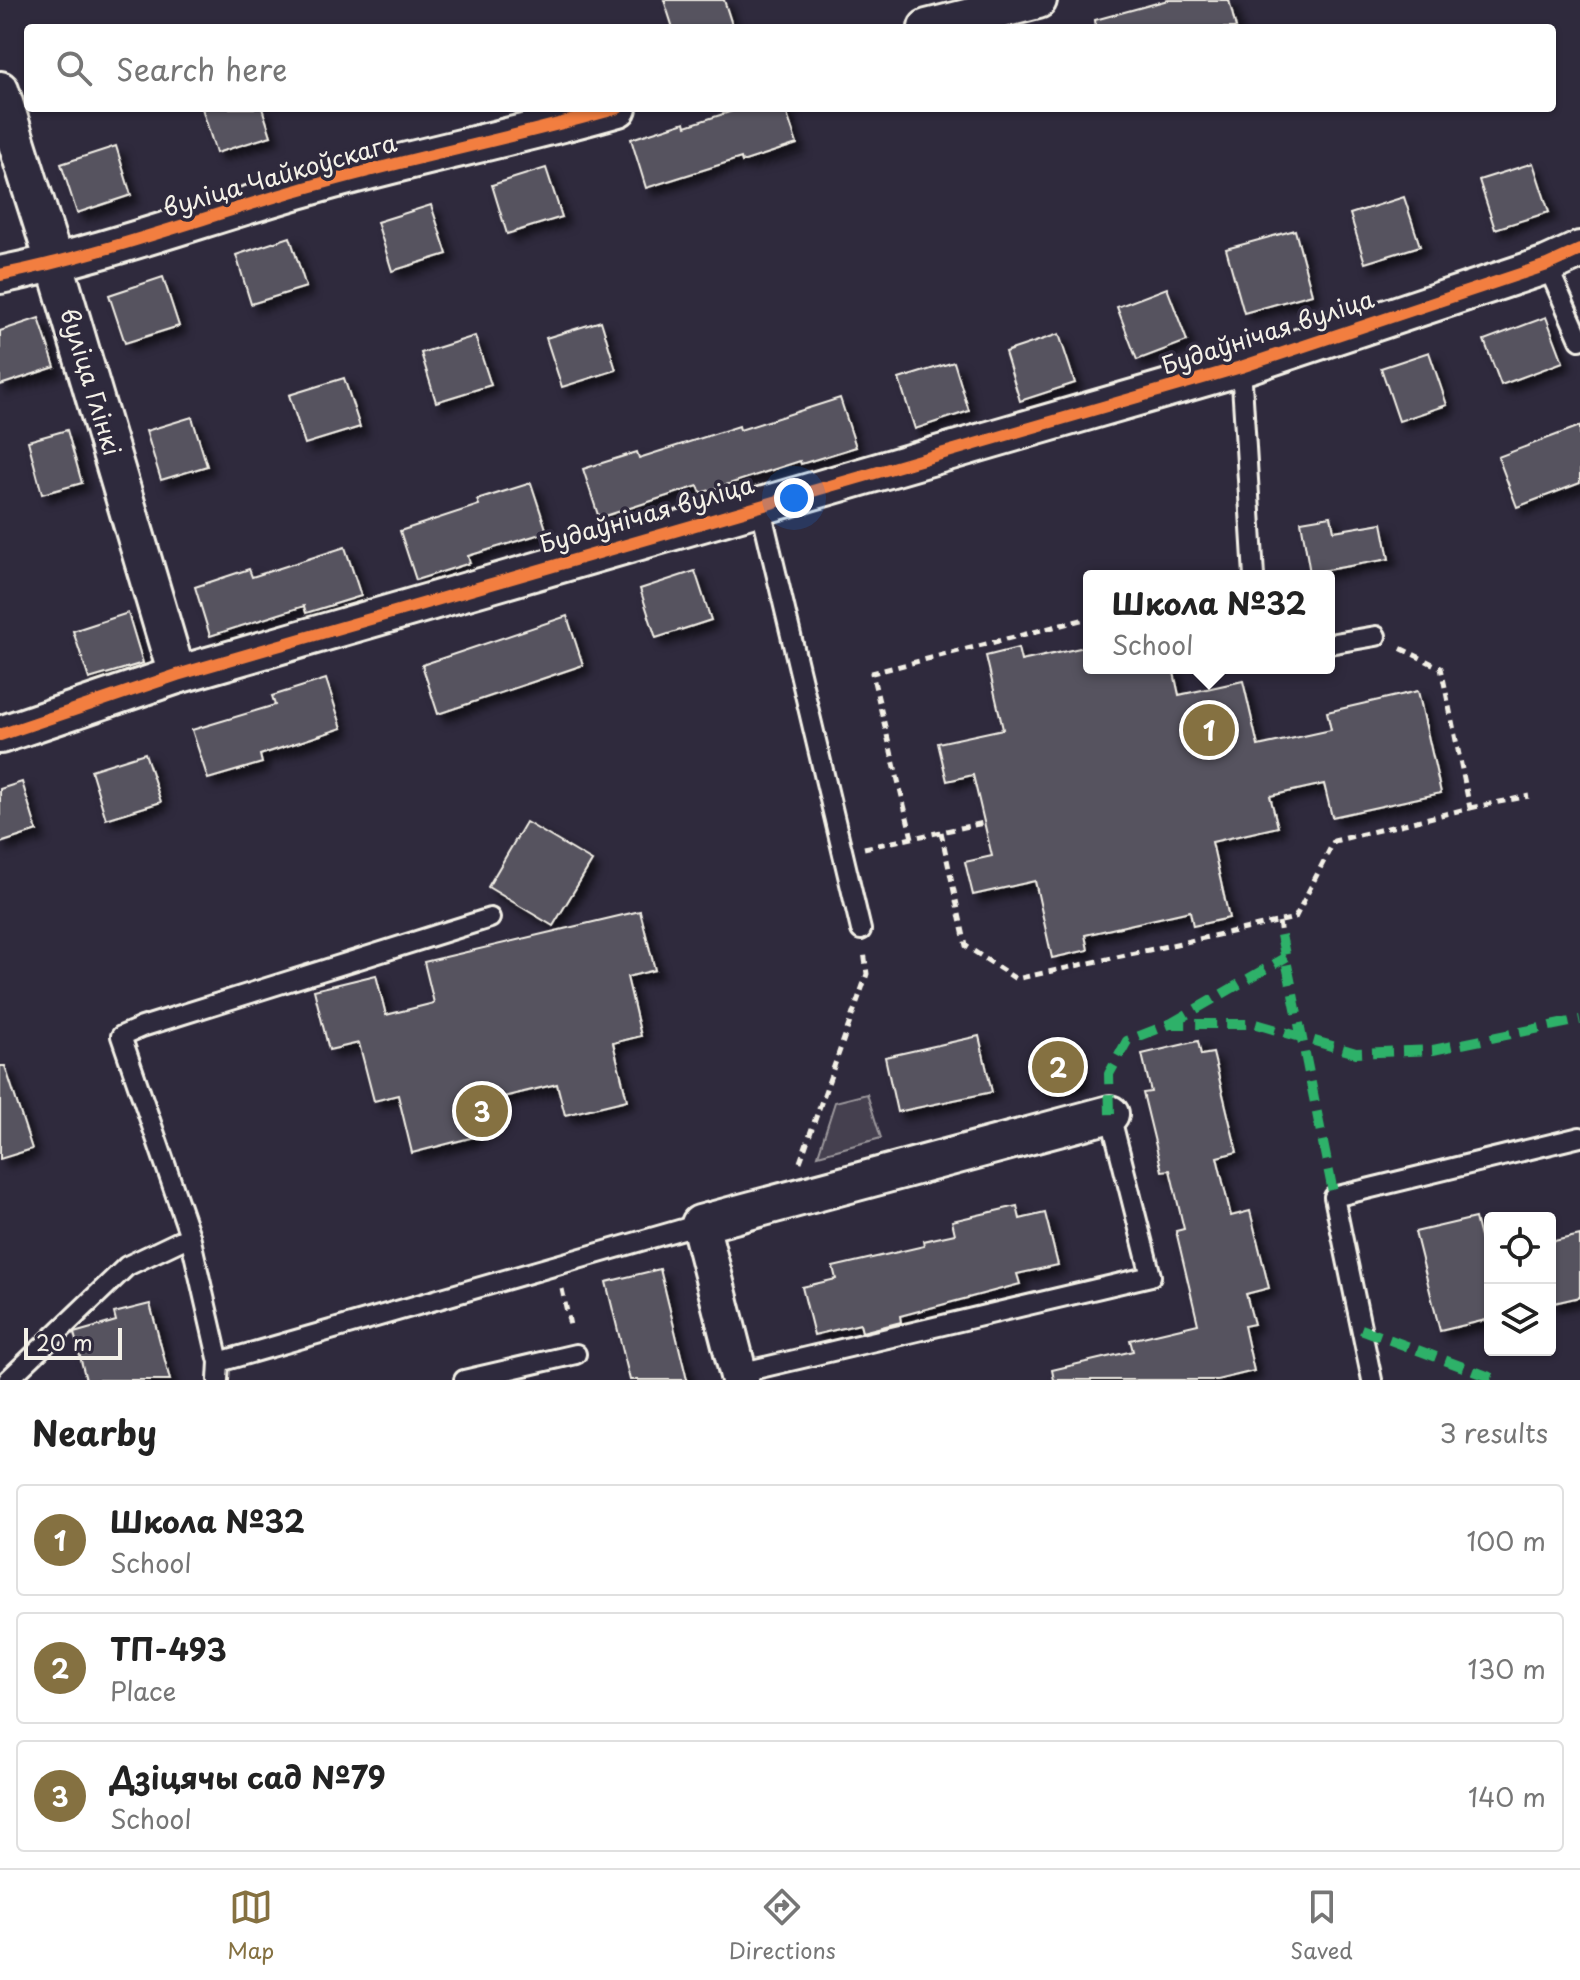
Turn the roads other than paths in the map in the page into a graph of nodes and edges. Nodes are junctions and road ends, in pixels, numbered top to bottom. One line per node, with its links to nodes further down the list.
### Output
1 (1038, 0): 2 (street)
2 (943, 24)
3 (0, 90): 6 (street, вуліца Глінкі)
4 (604, 112): 6 (street, вуліца Чайкоўскага)
5 (1580, 250): 7 (street, Будаўнічая вуліца)
6 (55, 264): 8 (street, вуліца Чайкоўскага); 15 (street, вуліца Глінкі)
7 (1547, 265): 9 (lane); 10 (street, Будаўнічая вуліца)
8 (0, 275)
9 (1580, 340)
10 (1241, 367): 11 (street, Будаўнічая вуліца); 12 (lane)
11 (760, 505): 15 (street, Будаўнічая вуліца); 18 (lane)
12 (1254, 570)
13 (1376, 636): 14 (lane)
14 (1335, 643)
15 (177, 675): 16 (street, Будаўнічая вуліца)
16 (0, 735)
17 (490, 918): 22 (lane)
18 (861, 930)
19 (1110, 1114): 21 (street); 25 (lane)
20 (1580, 1137): 28 (lane)
21 (700, 1224): 24 (lane); 25 (street)
22 (190, 1236): 24 (lane); 26 (lane)
23 (576, 1354): 27 (lane)
24 (219, 1371)
25 (739, 1377)
26 (8, 1380)
27 (464, 1380)
28 (1372, 1380)

